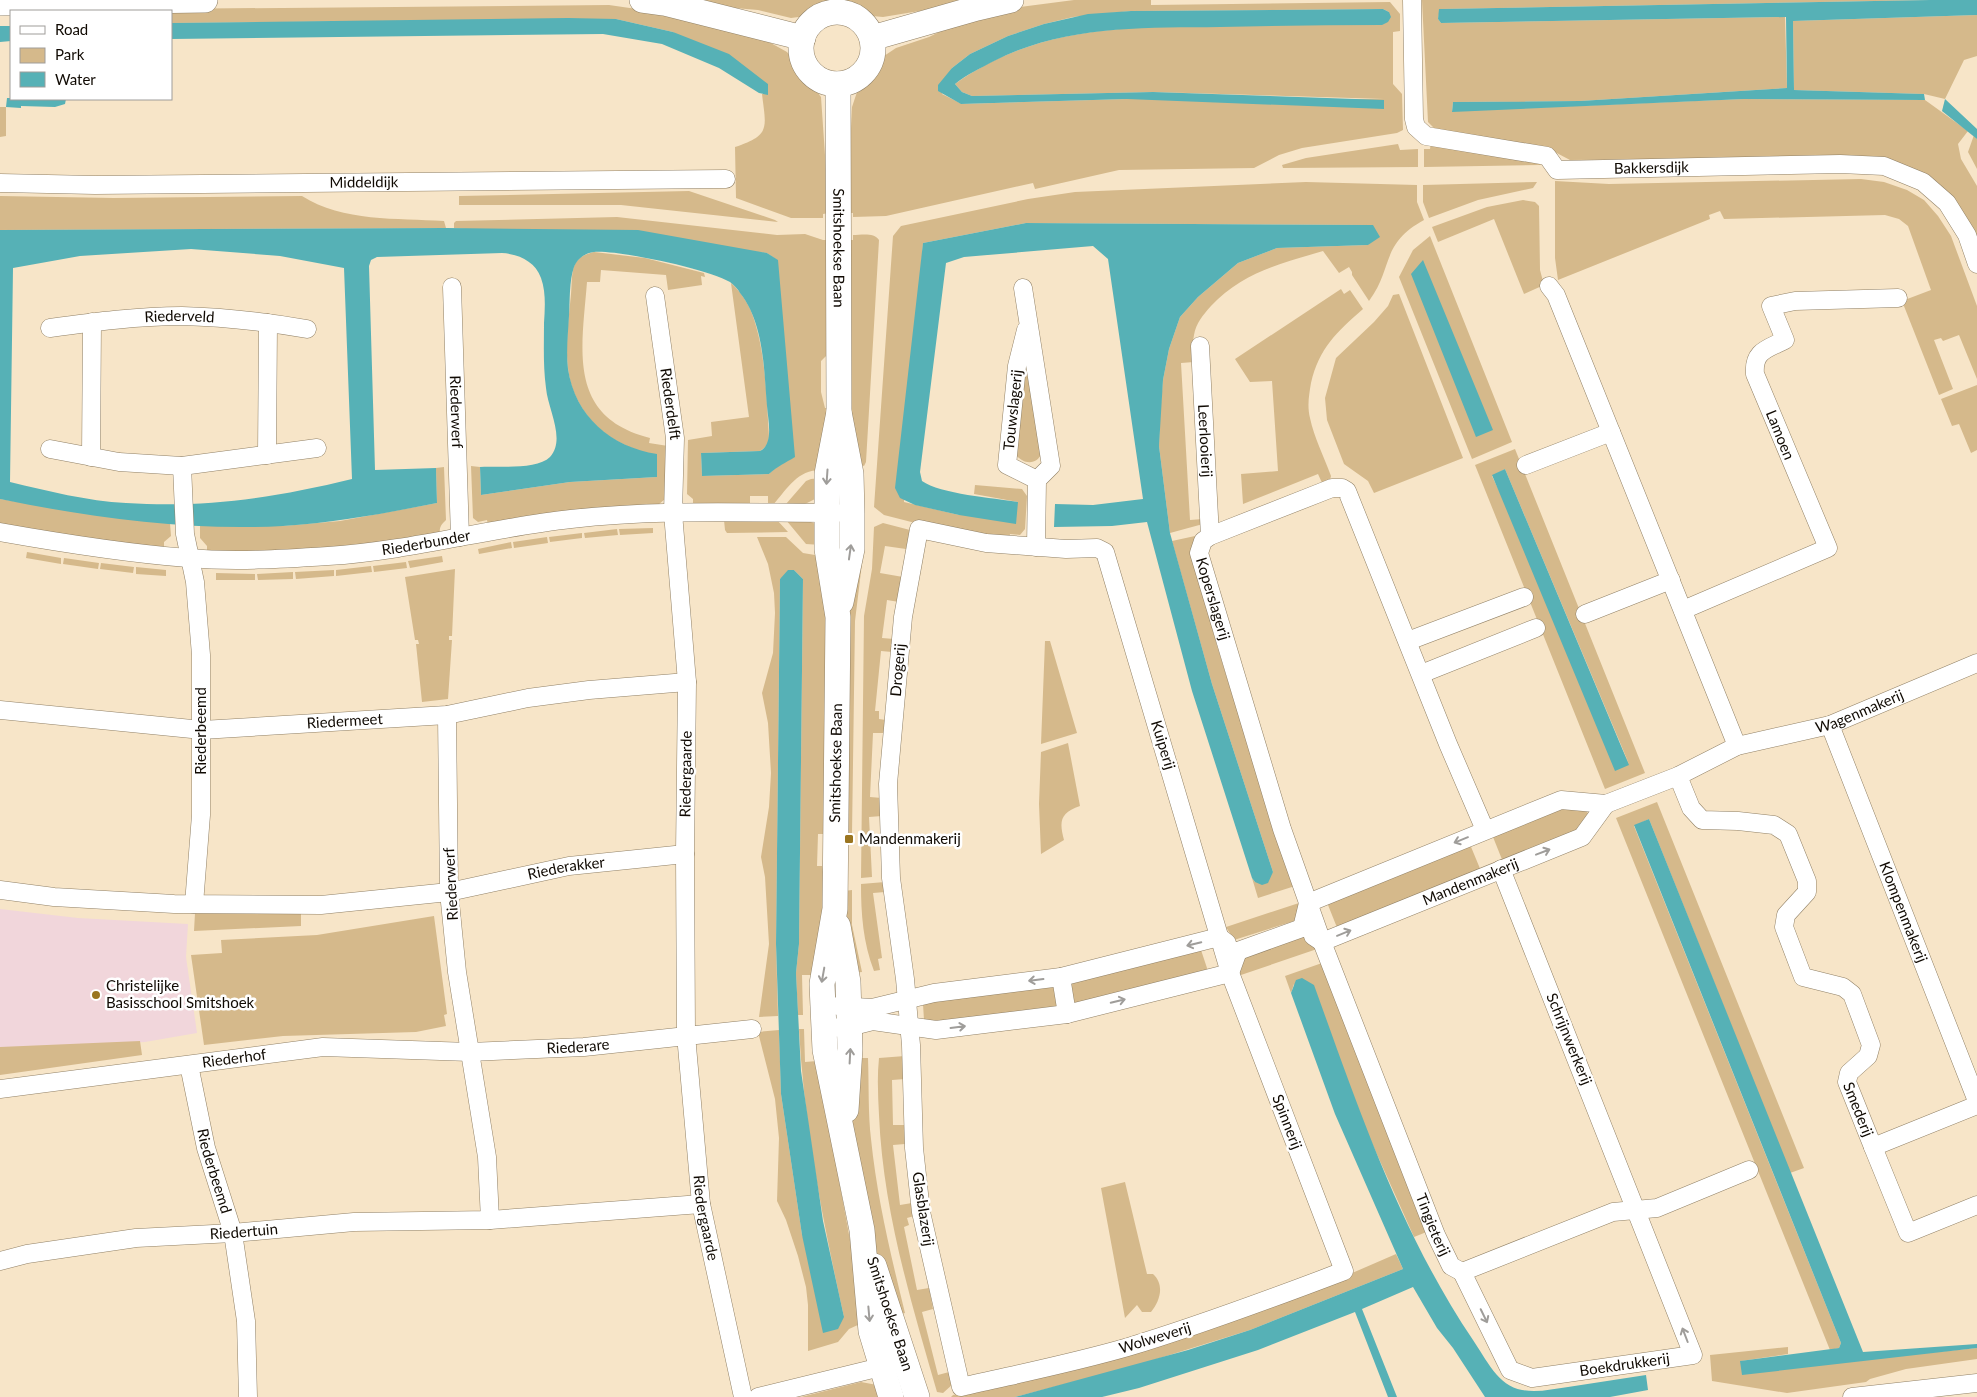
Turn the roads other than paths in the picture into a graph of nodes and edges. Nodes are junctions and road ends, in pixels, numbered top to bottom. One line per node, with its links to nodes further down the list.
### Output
1 (205, 0): 5 (street)
2 (642, 0): 6 (street)
3 (1011, 0): 7 (street)
4 (1412, 0): 11 (street, Bakkersdijk)
5 (0, 3)
6 (802, 38): 7 (street); 8 (street)
7 (872, 38): 8 (street)
8 (838, 84): 23 (street, Smitshoekse Baan)
9 (726, 179): 10 (street, Middeldijk)
10 (0, 183)
11 (1977, 264)
12 (1549, 286): 24 (street)
13 (452, 287): 37 (street, Riederwerf)
14 (1023, 288): 18 (street, Touwslagerij)
15 (655, 296): 33 (street, Riederdelft)
16 (1898, 298): 43 (street, Lamoen)
17 (92, 322): 19 (street, Riederveld); 20 (street, Riederveld); 28 (street)
18 (1028, 322): 31 (street, Touwslagerij); 31 (street, Touwslagerij)
19 (268, 323): 21 (street, Riederveld); 27 (street)
20 (50, 328)
21 (307, 329)
22 (1200, 346): 36 (street, Leerlooierij)
23 (839, 412): 32 (street, Smitshoekse Baan); 34 (street, Smitshoekse Baan, one-way to 34)
24 (1611, 432): 29 (street); 41 (street)
25 (317, 448): 27 (street)
26 (50, 450): 28 (street)
27 (267, 455): 30 (street)
28 (91, 457): 30 (street)
29 (1526, 465)
30 (182, 466): 40 (street)
31 (1037, 480): 38 (street)
32 (852, 512): 34 (street, Riederbunder); 45 (street, Smitshoekse Baan, one-way to 32)
33 (673, 513): 34 (street, Riederbunder); 37 (street, Riederbunder); 50 (street, Riedergaarde)
34 (827, 513): 45 (street, Smitshoekse Baan)
35 (0, 532): 40 (street, Riederbunder)
36 (1210, 536): 47 (street, Koperslagerij); 63 (street, Koperslagerij)
37 (460, 537): 40 (street, Riederbunder)
38 (1036, 547): 39 (street, Drogerij); 72 (street, Drogerij)
39 (1105, 552): 67 (street, Kuiperij)
40 (190, 558): 54 (street, Riederbeemd)
41 (1670, 580): 43 (street); 44 (street)
42 (1524, 597): 47 (street)
43 (1683, 610): 55 (street)
44 (1585, 614)
45 (838, 617): 65 (street, Smitshoekse Baan)
46 (1536, 628): 49 (street)
47 (1408, 641): 49 (street, Koperslagerij)
48 (1977, 663): 53 (street, Wagenmakerij)
49 (1421, 674): 58 (street, Koperslagerij)
50 (687, 682): 52 (street, Riedermeet); 59 (street, Riedergaarde)
51 (0, 710): 54 (street, Riedermeet)
52 (447, 715): 54 (street, Riedermeet); 62 (street, Riederwerf)
53 (1830, 725): 55 (street, Wagenmakerij); 82 (street, Klompenmakerij)
54 (202, 730): 64 (street, Riederbeemd)
55 (1737, 746): 56 (street, Wagenmakerij)
56 (1678, 776): 57 (street); 85 (street, Smederij)
57 (1606, 804): 58 (street); 60 (street, Mandenmakerij, one-way to 57)
58 (1485, 830): 63 (street, one-way to 63)
59 (685, 854): 62 (street, Riederakker); 78 (street, Riedergaarde)
60 (1501, 869): 68 (street, Mandenmakerij, one-way to 60); 89 (street, Schrijnwerkerij)
61 (0, 890): 64 (street)
62 (450, 892): 64 (street); 79 (street, Riederwerf)
63 (1308, 903): 66 (street); 68 (street)
64 (194, 904)
65 (835, 909): 74 (street, Smitshoekse Baan); 75 (street, Smitshoekse Baan, one-way to 75)
66 (1302, 928): 68 (street); 69 (street)
67 (1219, 937): 69 (street); 70 (street, Kuiperij); 71 (street, one-way to 71)
68 (1322, 942): 95 (street, Tingieterij)
69 (1238, 950): 70 (street)
70 (1230, 973): 73 (street, one-way to 70); 94 (street, Spinnerij)
71 (1061, 977): 72 (street, one-way to 72); 73 (street)
72 (907, 999): 74 (street); 76 (street, Glasblazerij)
73 (1067, 1014): 76 (street, one-way to 73)
74 (849, 1016): 75 (street); 76 (street); 84 (street, Smitshoekse Baan, one-way to 74)
75 (824, 1018): 84 (street, Smitshoekse Baan)
76 (910, 1028): 99 (street, Glasblazerij)
77 (752, 1029): 78 (street)
78 (686, 1035): 79 (street, Riederare); 87 (street, Riedergaarde)
79 (470, 1052): 80 (street, Riederhof); 90 (street)
80 (189, 1065): 81 (street, Riederhof); 92 (street, Riederbeemd)
81 (0, 1088)
82 (1977, 1101)
83 (1977, 1105): 85 (street, Smederij)
84 (844, 1140): 91 (street, Smitshoekse Baan)
85 (1872, 1147): 88 (street)
86 (1749, 1170): 89 (street, Tingieterij)
87 (701, 1204): 90 (street, Riedertuin); 101 (street, Riedergaarde)
88 (1977, 1205)
89 (1636, 1209): 95 (street, Tingieterij); 95 (street, Boekdrukkerij, one-way to 89)
90 (490, 1220): 92 (street, Riedertuin)
91 (862, 1230): 96 (street, Smitshoekse Baan); 97 (street, Smitshoekse Baan, one-way to 97)
92 (233, 1233): 93 (street, Riedertuin); 100 (street, Riederbeemd)
93 (0, 1261)
94 (1344, 1271): 99 (street, Wolweverij)
95 (1462, 1272)
96 (906, 1361): 97 (street); 104 (street, Smitshoekse Baan)
97 (881, 1368): 102 (street); 103 (street, Smitshoekse Baan)
98 (1977, 1383): 105 (street)
99 (961, 1387)
100 (248, 1397)
101 (742, 1397)
102 (758, 1397)
103 (891, 1397)
104 (917, 1397)
105 (1852, 1397)

